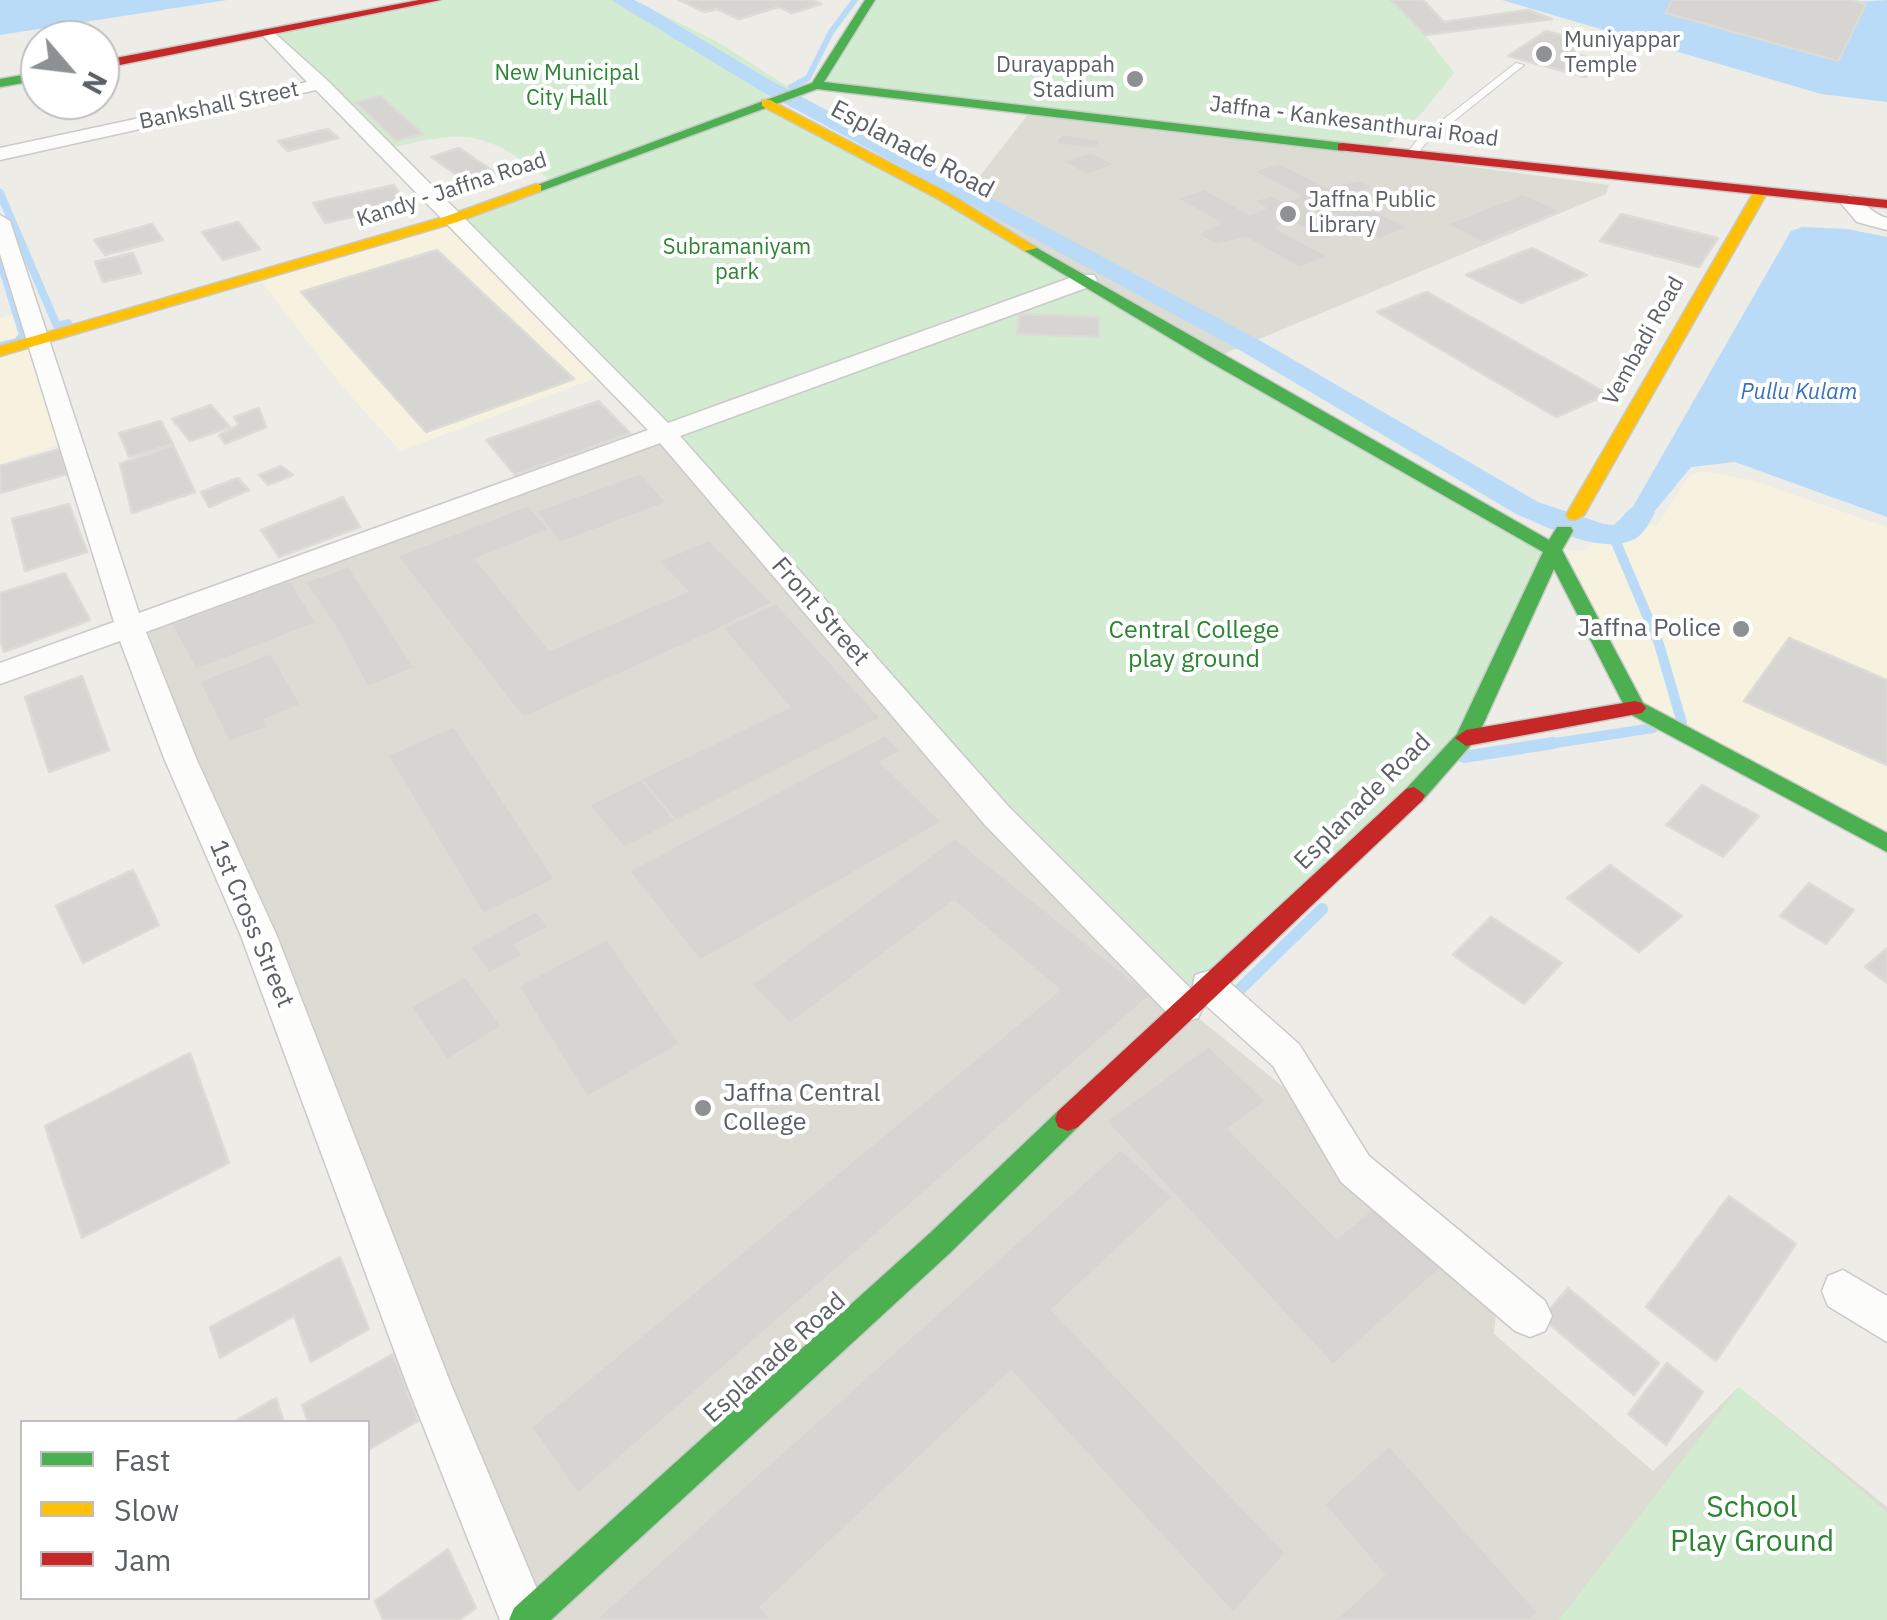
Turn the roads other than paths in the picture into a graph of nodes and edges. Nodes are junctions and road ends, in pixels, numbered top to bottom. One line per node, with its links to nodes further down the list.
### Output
1 (436, 0): 3 (main road)
2 (870, 0): 7 (main road)
3 (270, 34): 4 (main road); 6 (street)
4 (120, 61)
5 (1519, 65): 10 (lane)
6 (322, 84): 9 (street, Bankshall Street); 14 (street)
7 (816, 84): 8 (main road, Kandy - Jaffna Road); 10 (main road, Jaffna - Kankesanthurai Road)
8 (766, 103): 14 (main road, Kandy - Jaffna Road); 17 (main road, Esplanade Road)
9 (0, 154)
10 (1411, 155): 11 (main road, Jaffna - Kankesanthurai Road)
11 (1760, 193): 12 (main road, Jaffna - Kankesanthurai Road); 21 (main road, Vembadi Road)
12 (1848, 201): 13 (main road, Jaffna - Kankesanthurai Road); 16 (street)
13 (1887, 204)
14 (452, 219): 18 (main road, Kandy - Jaffna Road); 20 (street, Front Street)
15 (0, 221): 18 (street, 1st Cross Street)
16 (1887, 224)
17 (1086, 280): 20 (street); 21 (main road, Esplanade Road)
18 (38, 341): 19 (main road, Kandy - Jaffna Road); 22 (street, 1st Cross Street)
19 (0, 351)
20 (664, 433): 22 (street); 27 (street, Front Street)
21 (1564, 532): 24 (main road); 25 (main road, Esplanade Road)
22 (130, 628): 23 (street); 31 (street, 1st Cross Street)
23 (0, 674)
24 (1635, 708): 25 (main road); 26 (main road)
25 (1466, 738): 27 (main road, Esplanade Road)
26 (1887, 843)
27 (1197, 997): 29 (street, Front Street); 31 (main road, Esplanade Road)
28 (1842, 1290): 30 (street)
29 (1530, 1316)
30 (1887, 1321)
31 (525, 1620)

